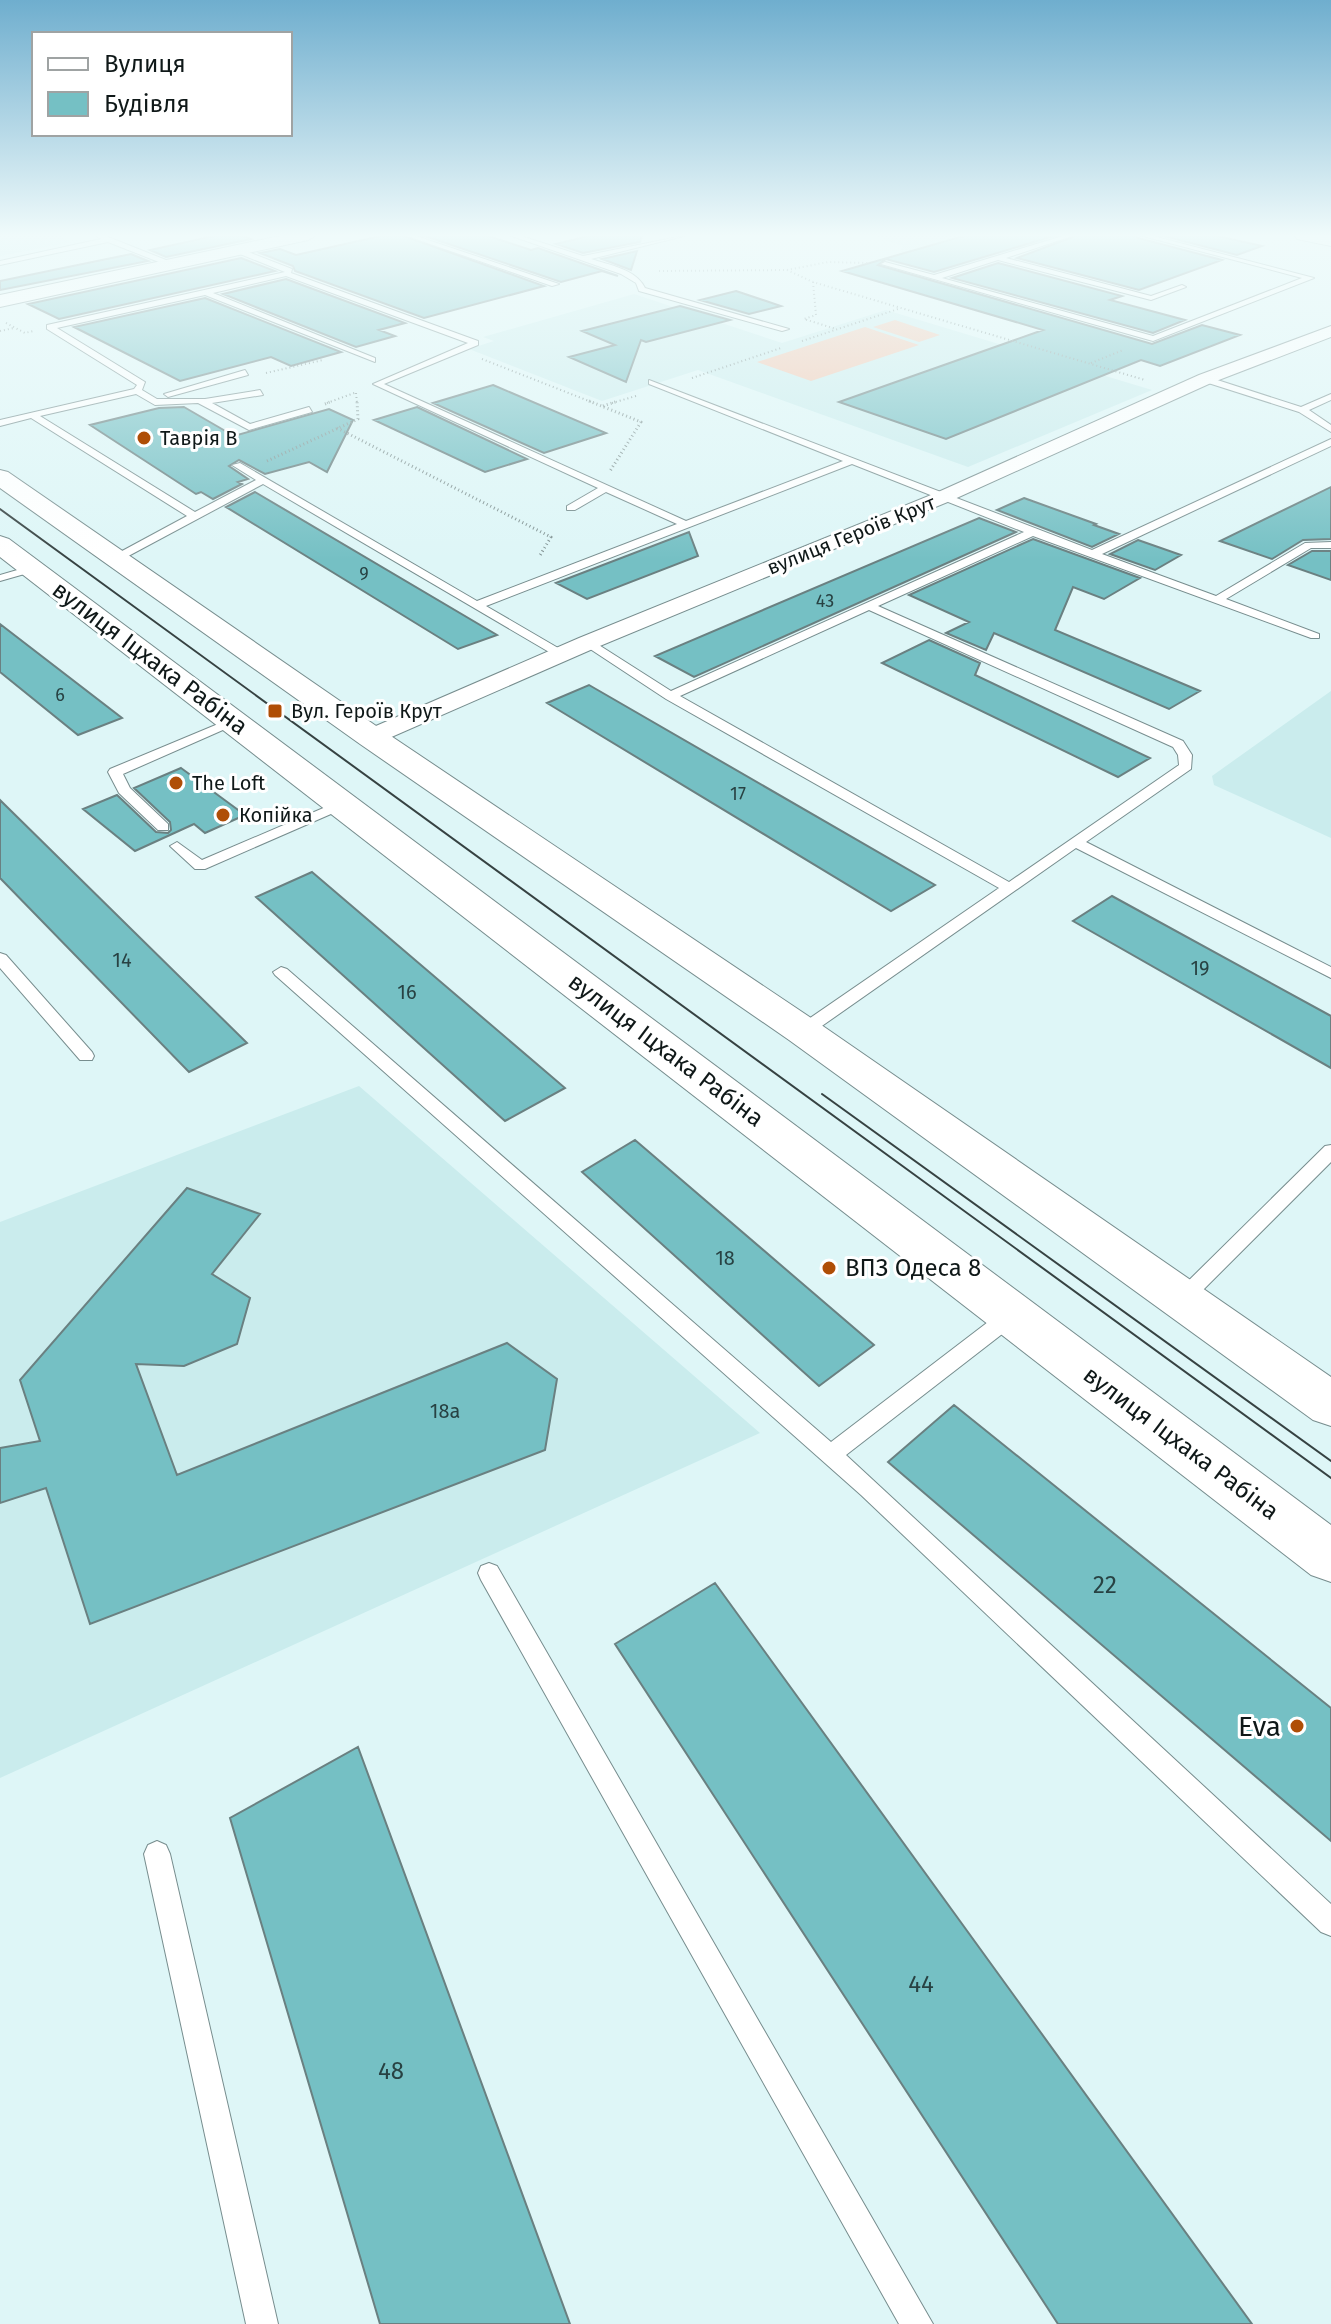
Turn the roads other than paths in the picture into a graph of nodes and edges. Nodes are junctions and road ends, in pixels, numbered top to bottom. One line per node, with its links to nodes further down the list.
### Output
1 (77, 343): 9 (lane)
2 (331, 343): 5 (lane)
3 (474, 343): 24 (lane)
4 (1298, 343): 7 (street, вулиця Героїв Крут)
5 (372, 360)
6 (245, 373): 12 (lane)
7 (1205, 379): 15 (lane); 25 (street, вулиця Героїв Крут)
8 (652, 382): 20 (lane)
9 (137, 391): 12 (lane); 16 (lane)
10 (260, 393): 13 (lane)
11 (1331, 397): 15 (lane)
12 (150, 398): 13 (lane)
13 (203, 402): 14 (lane)
14 (309, 410)
15 (1302, 410): 18 (lane)
16 (32, 415): 17 (lane); 27 (lane)
17 (0, 423)
18 (1331, 429)
19 (1331, 442): 31 (lane)
20 (853, 460): 25 (lane); 28 (lane)
21 (242, 468): 23 (lane)
22 (0, 477): 32 (main road)
23 (263, 480): 27 (lane); 35 (lane)
24 (604, 487): 26 (lane); 28 (lane)
25 (943, 497): 29 (lane); 38 (street, вулиця Героїв Крут)
26 (571, 508)
27 (195, 517): 32 (lane)
28 (687, 525): 35 (lane)
29 (1033, 532): 31 (lane); 36 (lane)
30 (1331, 545): 34 (lane)
31 (1093, 554): 34 (lane)
32 (115, 559): 42 (main road)
33 (9, 561): 41 (main road, вулиця Іцхака Рабіна)
34 (1217, 600): 37 (lane)
35 (478, 605): 39 (lane)
36 (869, 606): 40 (lane); 45 (lane)
37 (1315, 636)
38 (587, 643): 39 (street, вулиця Героїв Крут); 40 (lane)
39 (561, 655): 42 (street, вулиця Героїв Крут)
40 (670, 696): 47 (lane)
41 (235, 722): 43 (main road, вулиця Іцхака Рабіна); 44 (lane)
42 (371, 737): 51 (main road)
43 (342, 804): 46 (lane); 55 (main road, вулиця Іцхака Рабіна)
44 (163, 827)
45 (1075, 842): 47 (lane); 50 (lane)
46 (177, 846)
47 (1009, 888): 51 (lane)
48 (0, 958): 52 (lane)
49 (281, 972): 57 (lane)
50 (1331, 973)
51 (803, 1031): 54 (main road)
52 (86, 1056)
53 (1331, 1151): 54 (lane)
54 (1182, 1299): 56 (main road)
55 (1013, 1314): 57 (lane); 58 (main road, вулиця Іцхака Рабіна)
56 (1331, 1405)
57 (831, 1454): 61 (lane)
58 (1331, 1557)
59 (489, 1573): 63 (lane)
60 (157, 1854): 62 (lane)
61 (1331, 1922)
62 (262, 2324)
63 (917, 2324)

